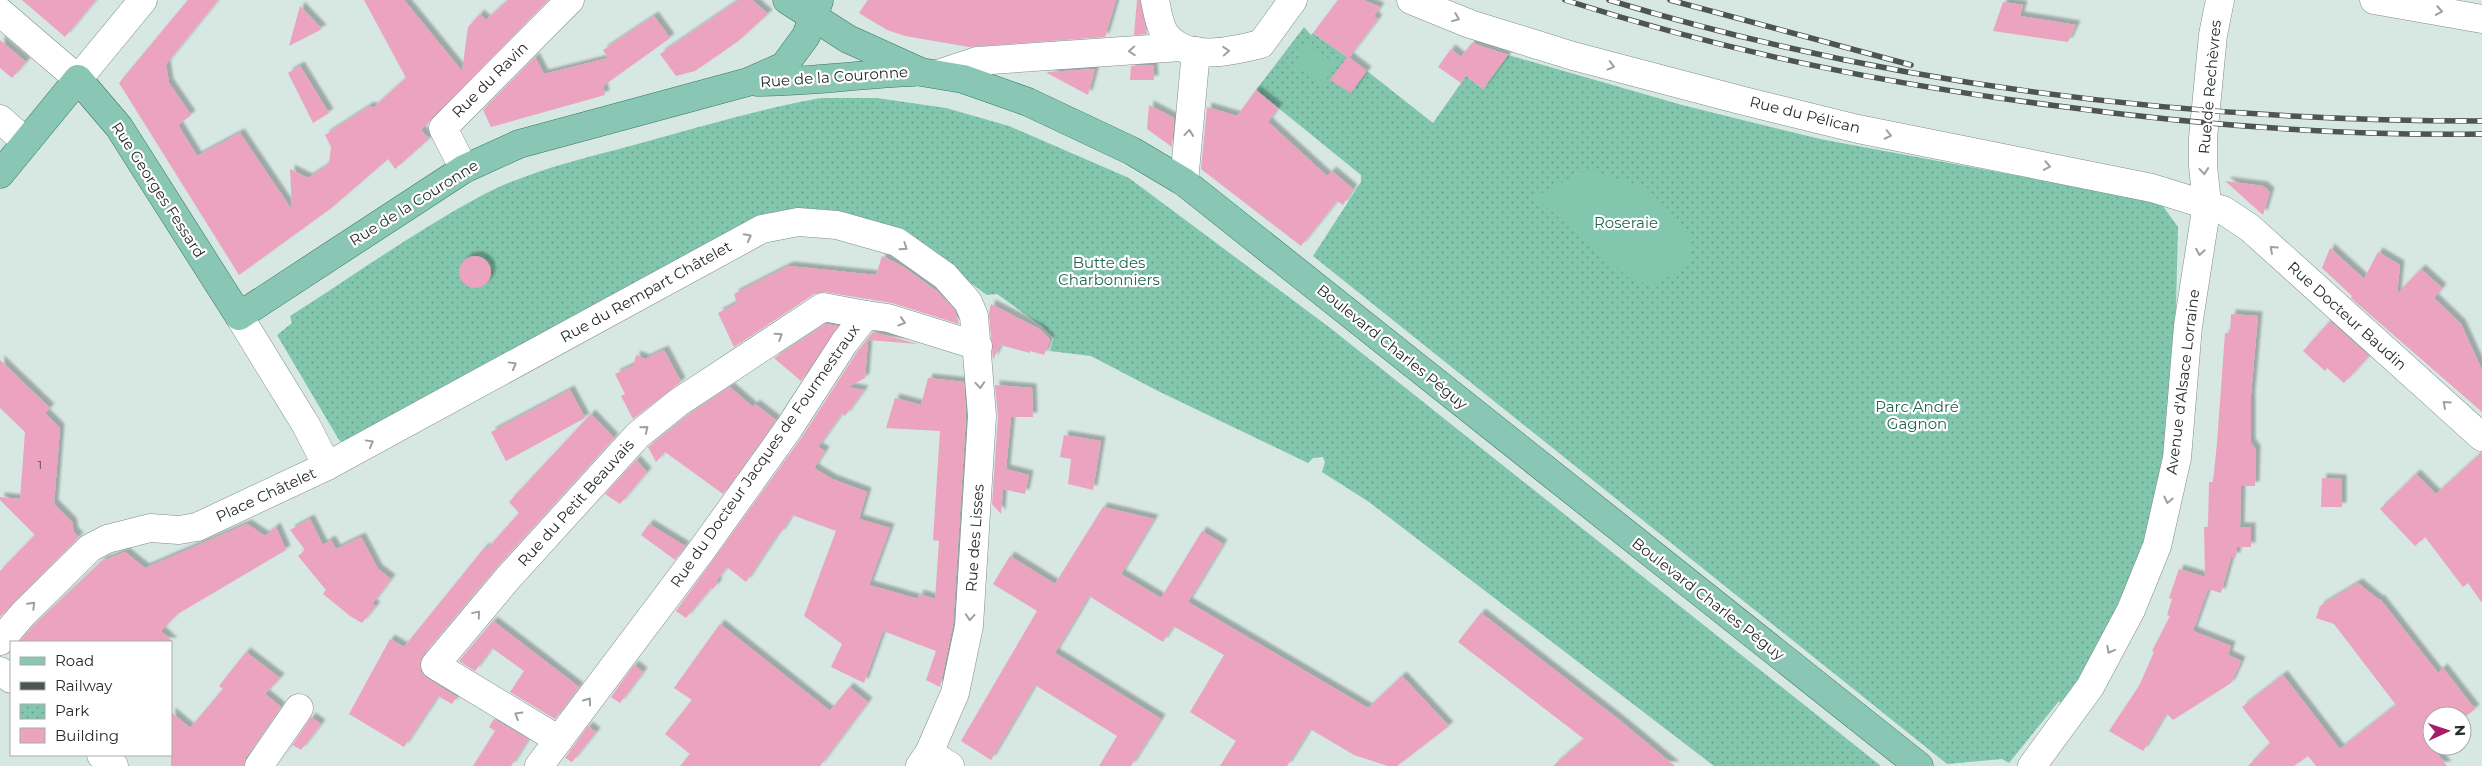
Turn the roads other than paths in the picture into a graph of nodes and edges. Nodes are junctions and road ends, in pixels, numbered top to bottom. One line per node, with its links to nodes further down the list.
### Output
1 (143, 0): 14 (street)
2 (570, 0): 18 (street, Rue du Ravin)
3 (786, 0): 9 (main road, Boulevard Charles Péguy)
4 (1155, 0): 12 (street)
5 (1293, 0): 12 (street, one-way to 5)
6 (1411, 0): 21 (street, Rue du Pélican, one-way to 21)
7 (2220, 0): 21 (street, Rue de Rechèvres, one-way to 21)
8 (2374, 0): 11 (street, one-way to 11)
9 (816, 9): 13 (main road, Boulevard Charles Péguy); 15 (main road, Rue de la Couronne)
10 (0, 12): 14 (street, Rue Georges Fessard)
11 (2482, 19)
12 (1188, 49): 13 (street, one-way to 13); 20 (street, one-way to 12)
13 (929, 73): 15 (main road, Rue de la Couronne); 20 (main road, Boulevard Charles Péguy)
14 (78, 79): 17 (main road); 24 (main road, Rue Georges Fessard)
15 (748, 82): 18 (main road, Rue de la Couronne)
16 (0, 119): 17 (street)
17 (26, 142): 19 (main road)
18 (464, 169): 24 (main road, Rue de la Couronne)
19 (0, 174)
20 (1184, 182): 36 (main road, Boulevard Charles Péguy)
21 (2207, 204): 26 (street, Rue Docteur Baudin, one-way to 21); 37 (street, Avenue d'Alsace Lorraine, one-way to 37)
22 (968, 302): 25 (street, Rue des Lisses); 27 (street, Rue du Rempart Châtelet, one-way to 22)
23 (866, 315): 25 (street, Rue du Docteur Jacques de Fourmestraux, one-way to 25); 30 (street, Rue du Docteur Jacques de Fourmestraux, one-way to 23); 30 (street, Rue du Petit Beauvais, one-way to 23)
24 (239, 316): 27 (street, Place Châtelet)
25 (978, 346): 32 (street, Rue des Lisses, one-way to 32)
26 (2482, 437)
27 (328, 466): 28 (street, Place Châtelet, one-way to 27)
28 (0, 642)
29 (299, 708): 34 (street)
30 (559, 740): 35 (street, Rue du Docteur Jacques de Fourmestraux)
31 (101, 756): 33 (street)
32 (933, 762)
33 (114, 766)
34 (259, 766)
35 (539, 766)
36 (1919, 766)
37 (2032, 766)

